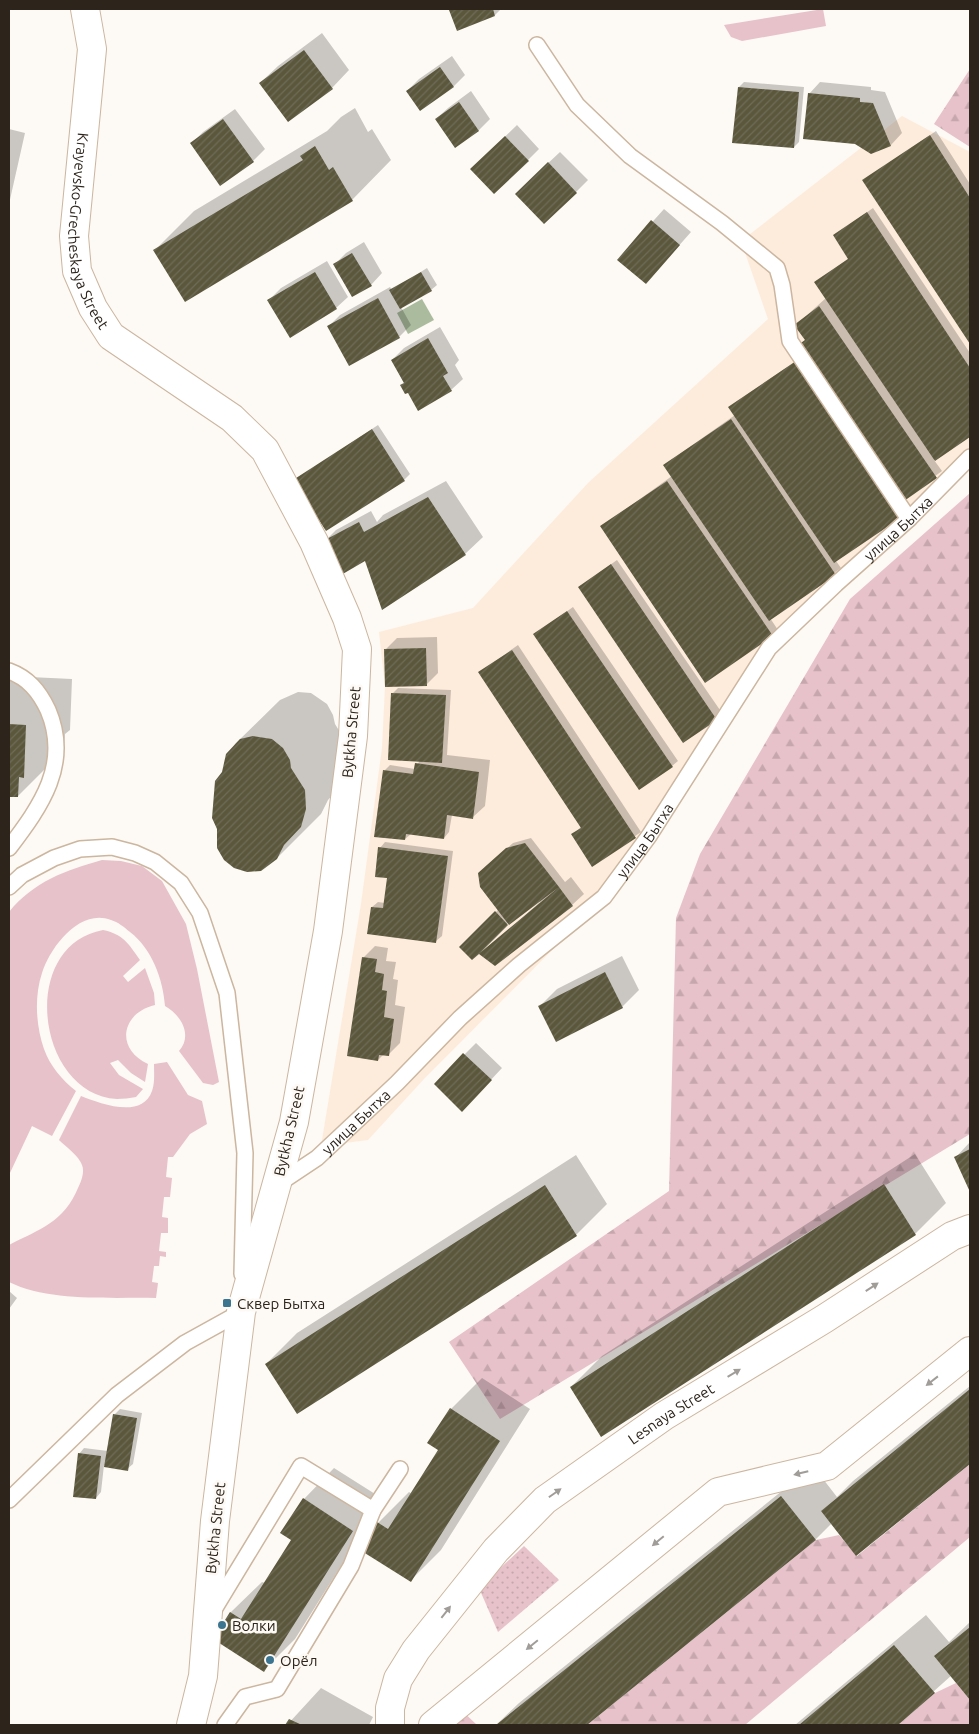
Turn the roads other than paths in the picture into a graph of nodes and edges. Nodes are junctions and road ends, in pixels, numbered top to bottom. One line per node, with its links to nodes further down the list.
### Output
1 (85, 9): 5 (street, Krayevsko-Grecheskaya Street)
2 (536, 45): 4 (lane)
3 (970, 457): 4 (lane, улица Бытха)
4 (909, 519): 9 (lane, улица Бытха)
5 (314, 542): 9 (street, Bytkha Street)
6 (9, 671): 7 (lane)
7 (9, 848)
8 (9, 887): 11 (lane)
9 (276, 1185): 11 (street, Bytkha Street)
10 (970, 1229): 19 (street, Lesnaya Street, one-way to 10)
11 (241, 1312): 14 (lane); 16 (street, Bytkha Street)
12 (970, 1351): 20 (street, one-way to 20)
13 (400, 1470): 15 (lane)
14 (9, 1500)
15 (373, 1510): 16 (lane); 18 (lane)
16 (206, 1622): 17 (street, Bytkha Street)
17 (191, 1725)
18 (225, 1725)
19 (390, 1725)
20 (433, 1725)

